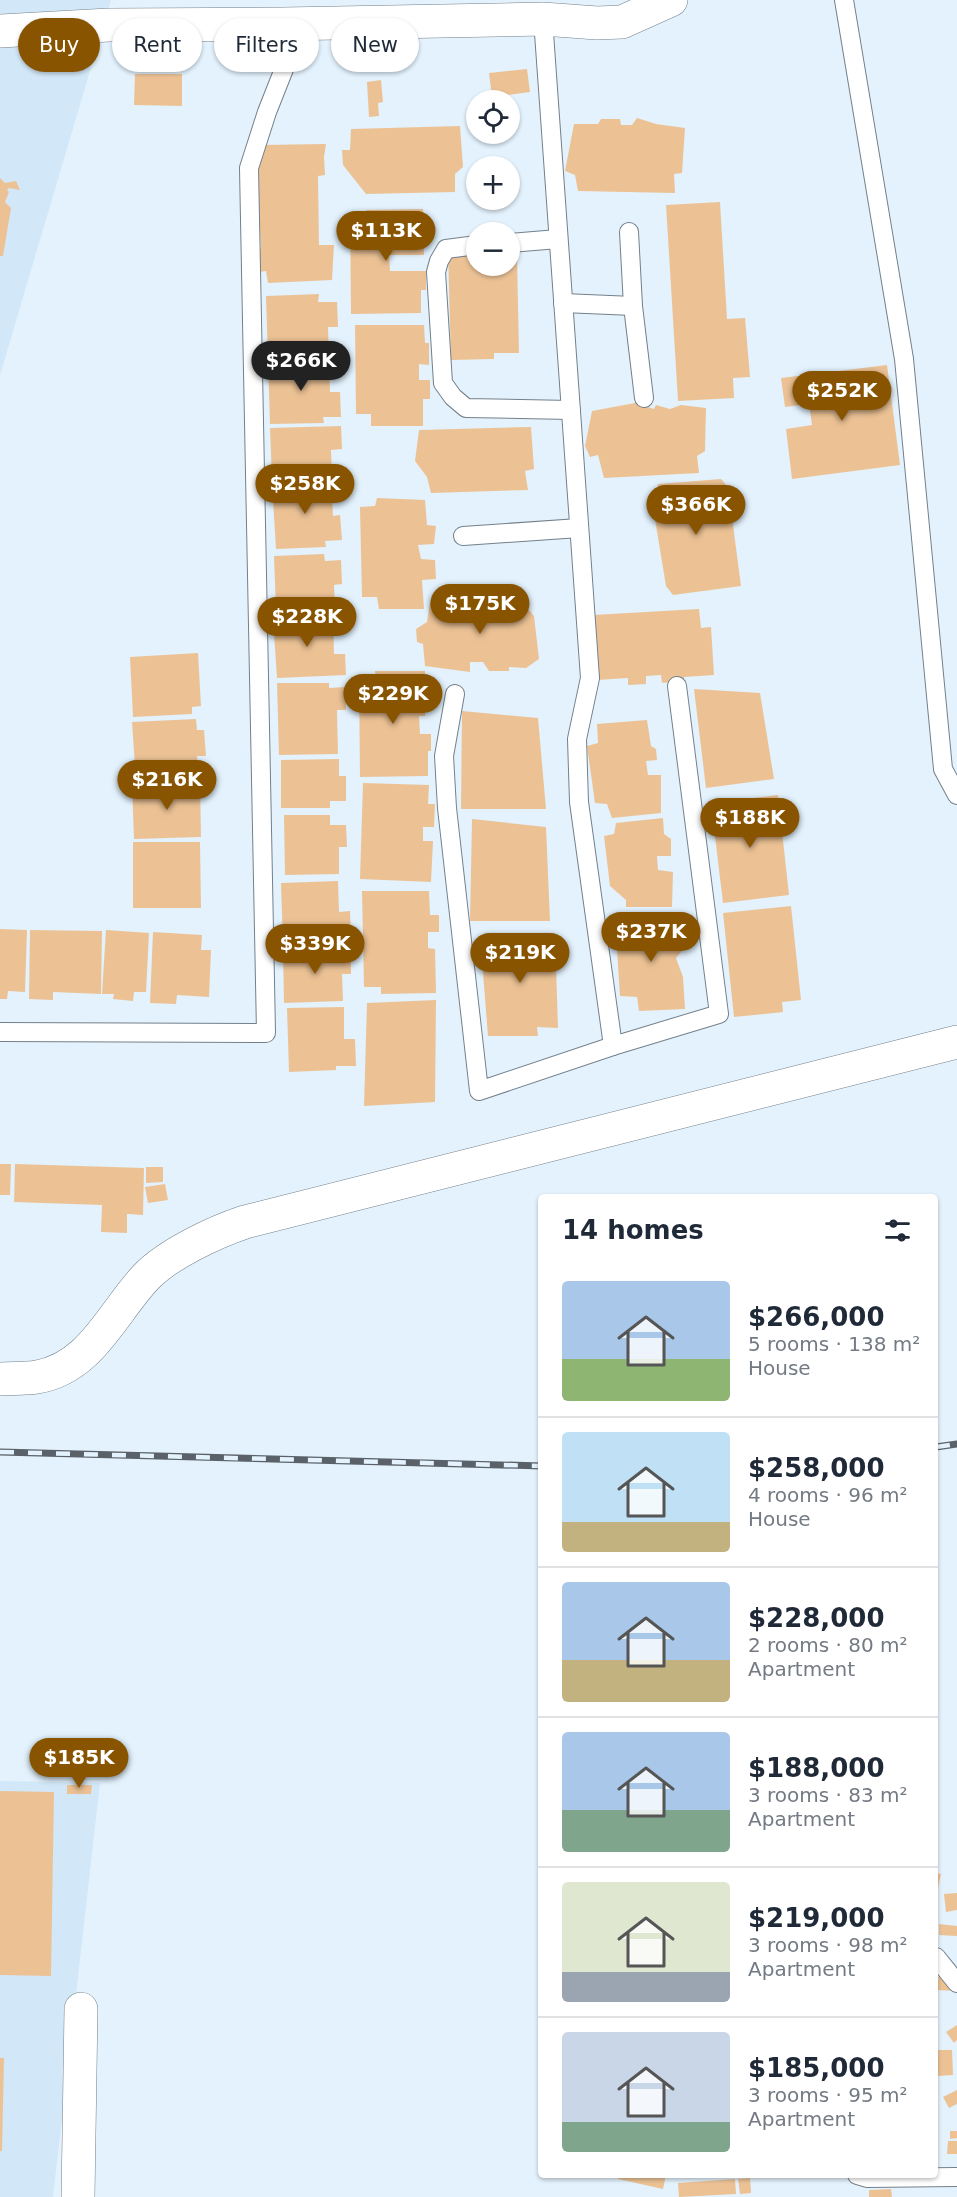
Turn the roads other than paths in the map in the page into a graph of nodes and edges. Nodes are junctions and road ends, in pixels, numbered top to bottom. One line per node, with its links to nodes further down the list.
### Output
1 (671, 0): 3 (street)
2 (844, 0): 20 (lane)
3 (543, 19): 4 (street); 9 (lane)
4 (319, 23)
5 (214, 24): 6 (street)
6 (0, 31)
7 (283, 72): 21 (lane)
8 (628, 232): 13 (lane)
9 (558, 239): 10 (lane); 12 (lane)
10 (520, 242)
11 (466, 246): 15 (lane)
12 (563, 303): 13 (lane); 15 (lane)
13 (633, 306): 14 (lane)
14 (644, 398)
15 (571, 410): 16 (lane)
16 (579, 528): 17 (lane); 23 (lane)
17 (463, 536)
18 (677, 686): 23 (lane)
19 (455, 694): 23 (lane)
20 (957, 795)
21 (1, 1032)
22 (957, 1042): 24 (street)
23 (613, 1046)
24 (0, 1379)
25 (938, 1959): 26 (lane)
26 (957, 1983)
27 (81, 2009): 30 (street)
28 (938, 2177): 29 (lane)
29 (957, 2177)
30 (78, 2197)

